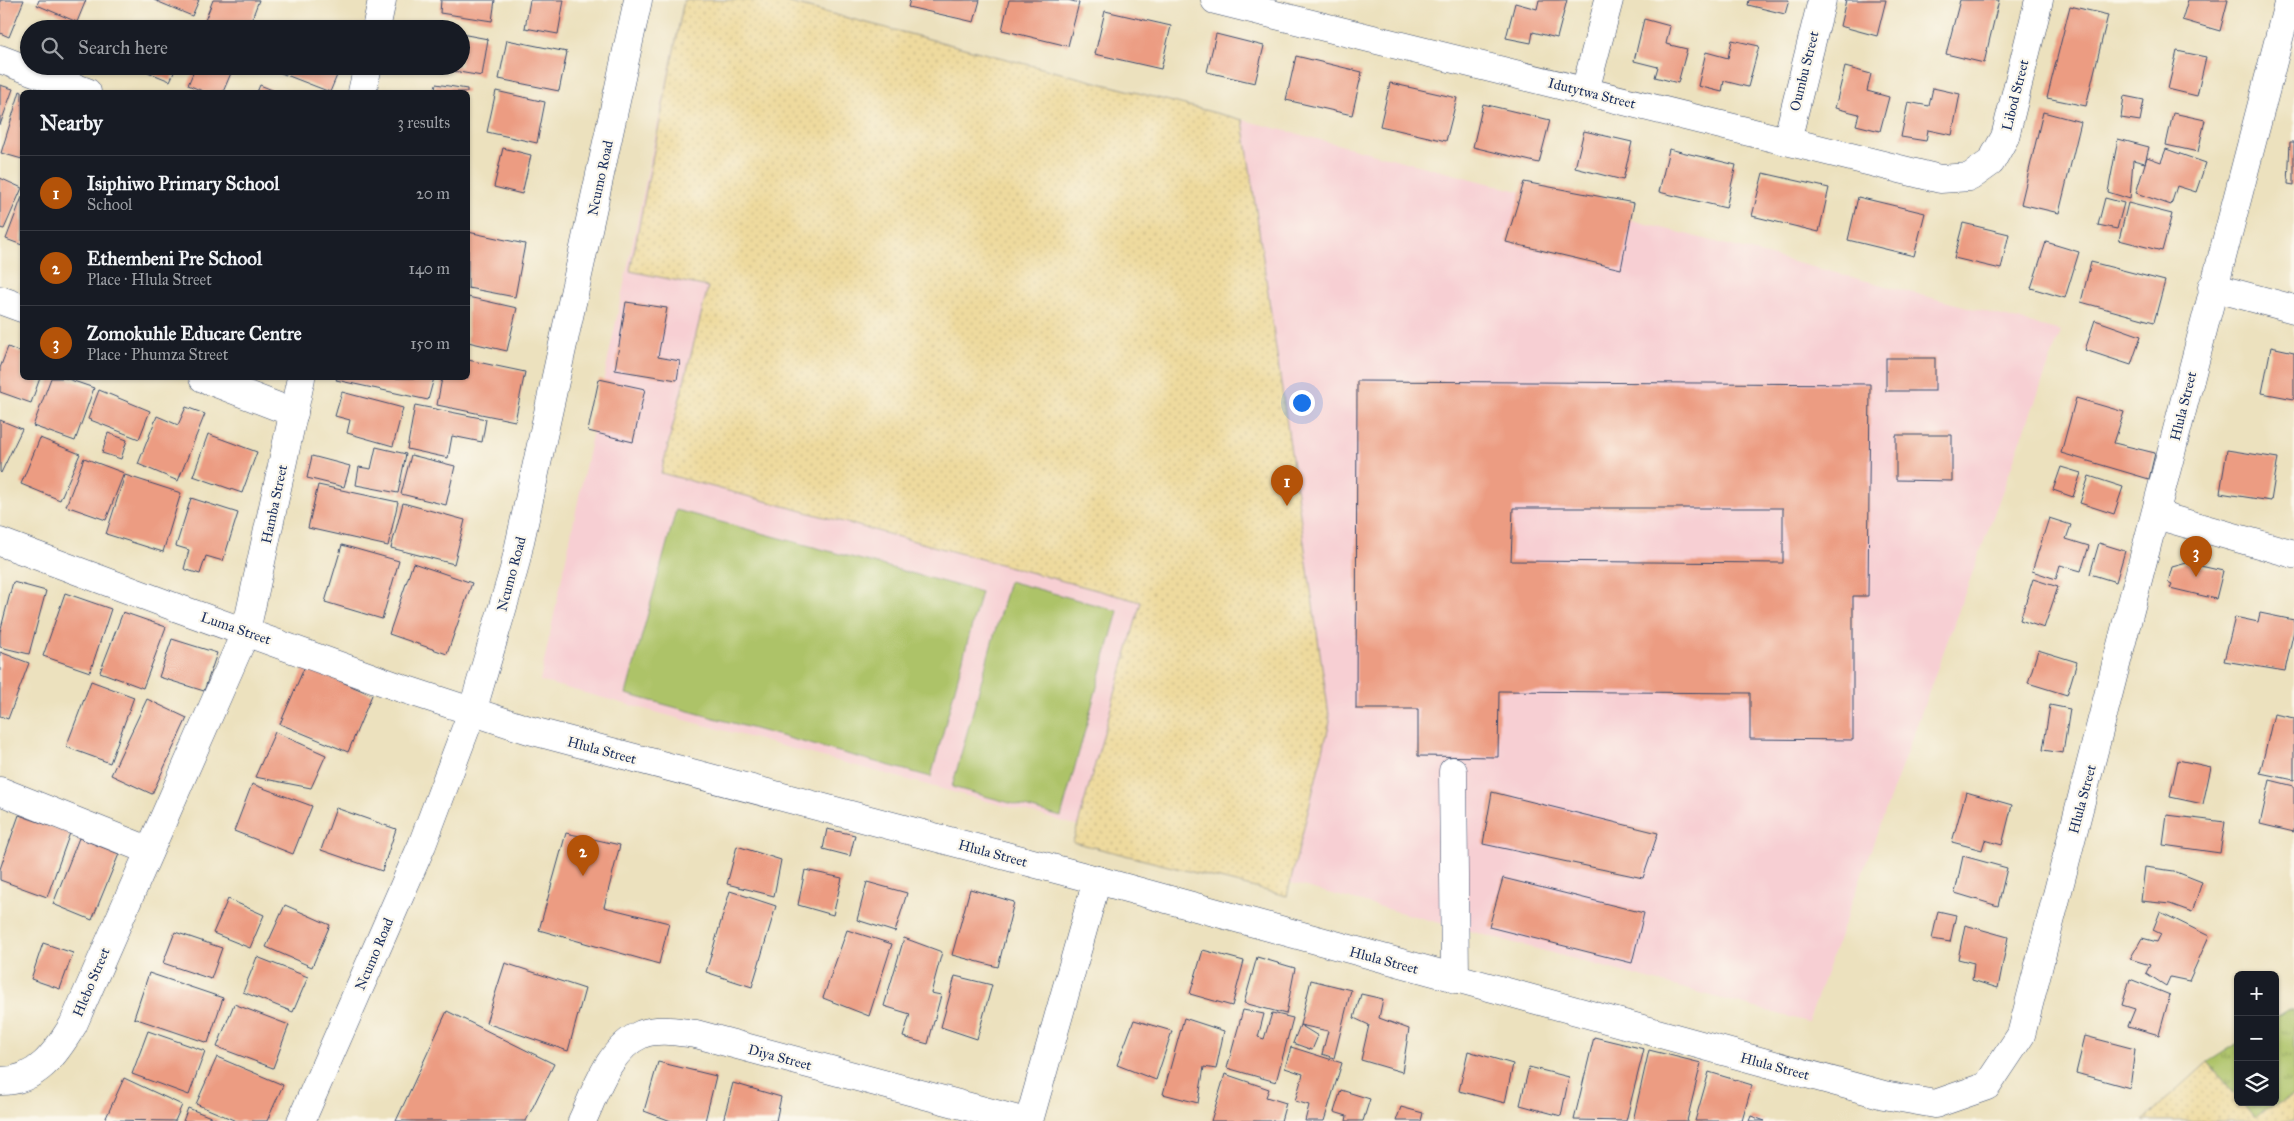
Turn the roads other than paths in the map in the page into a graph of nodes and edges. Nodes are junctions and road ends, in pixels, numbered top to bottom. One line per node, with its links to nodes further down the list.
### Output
1 (382, 0): 9 (street)
2 (638, 0): 30 (street, Ncumo Road)
3 (1215, 0): 8 (street, Idutytwa Street)
4 (1609, 0): 16 (street)
5 (1822, 0): 17 (street, Oumbu Street)
6 (2038, 0): 18 (street, Libod Street)
7 (2289, 0): 19 (street, Hlula Street)
8 (1310, 11): 16 (street, Idutytwa Street)
9 (378, 20)
10 (0, 59): 11 (street)
11 (20, 67)
12 (42, 75): 14 (street)
13 (366, 75): 15 (street)
14 (81, 90)
15 (362, 90)
16 (1586, 92): 17 (street, Idutytwa Street)
17 (1787, 141): 18 (street, Idutytwa Street)
18 (1970, 177)
19 (2212, 287): 22 (street); 26 (street, Hlula Street)
20 (0, 300): 21 (street)
21 (20, 307)
22 (2294, 309)
23 (208, 380): 25 (street)
24 (301, 380): 25 (street, Hamba Street)
25 (294, 413): 29 (street, Hamba Street)
26 (2156, 515): 28 (street); 35 (street, Hlula Street)
27 (0, 542): 29 (street, Luma Street)
28 (2294, 554)
29 (246, 631): 30 (street, Luma Street); 33 (street, Hlebo Street)
30 (472, 712): 34 (street, Hlula Street); 37 (street, Ncumo Road)
31 (1453, 771): 35 (street)
32 (0, 791): 33 (street)
33 (148, 850): 36 (street, Hlebo Street)
34 (1097, 880): 35 (street, Hlula Street); 40 (street)
35 (1456, 980)
36 (0, 1081)
37 (301, 1121)
38 (582, 1121): 39 (street, Diya Street)
39 (1022, 1121)
40 (1029, 1121)

